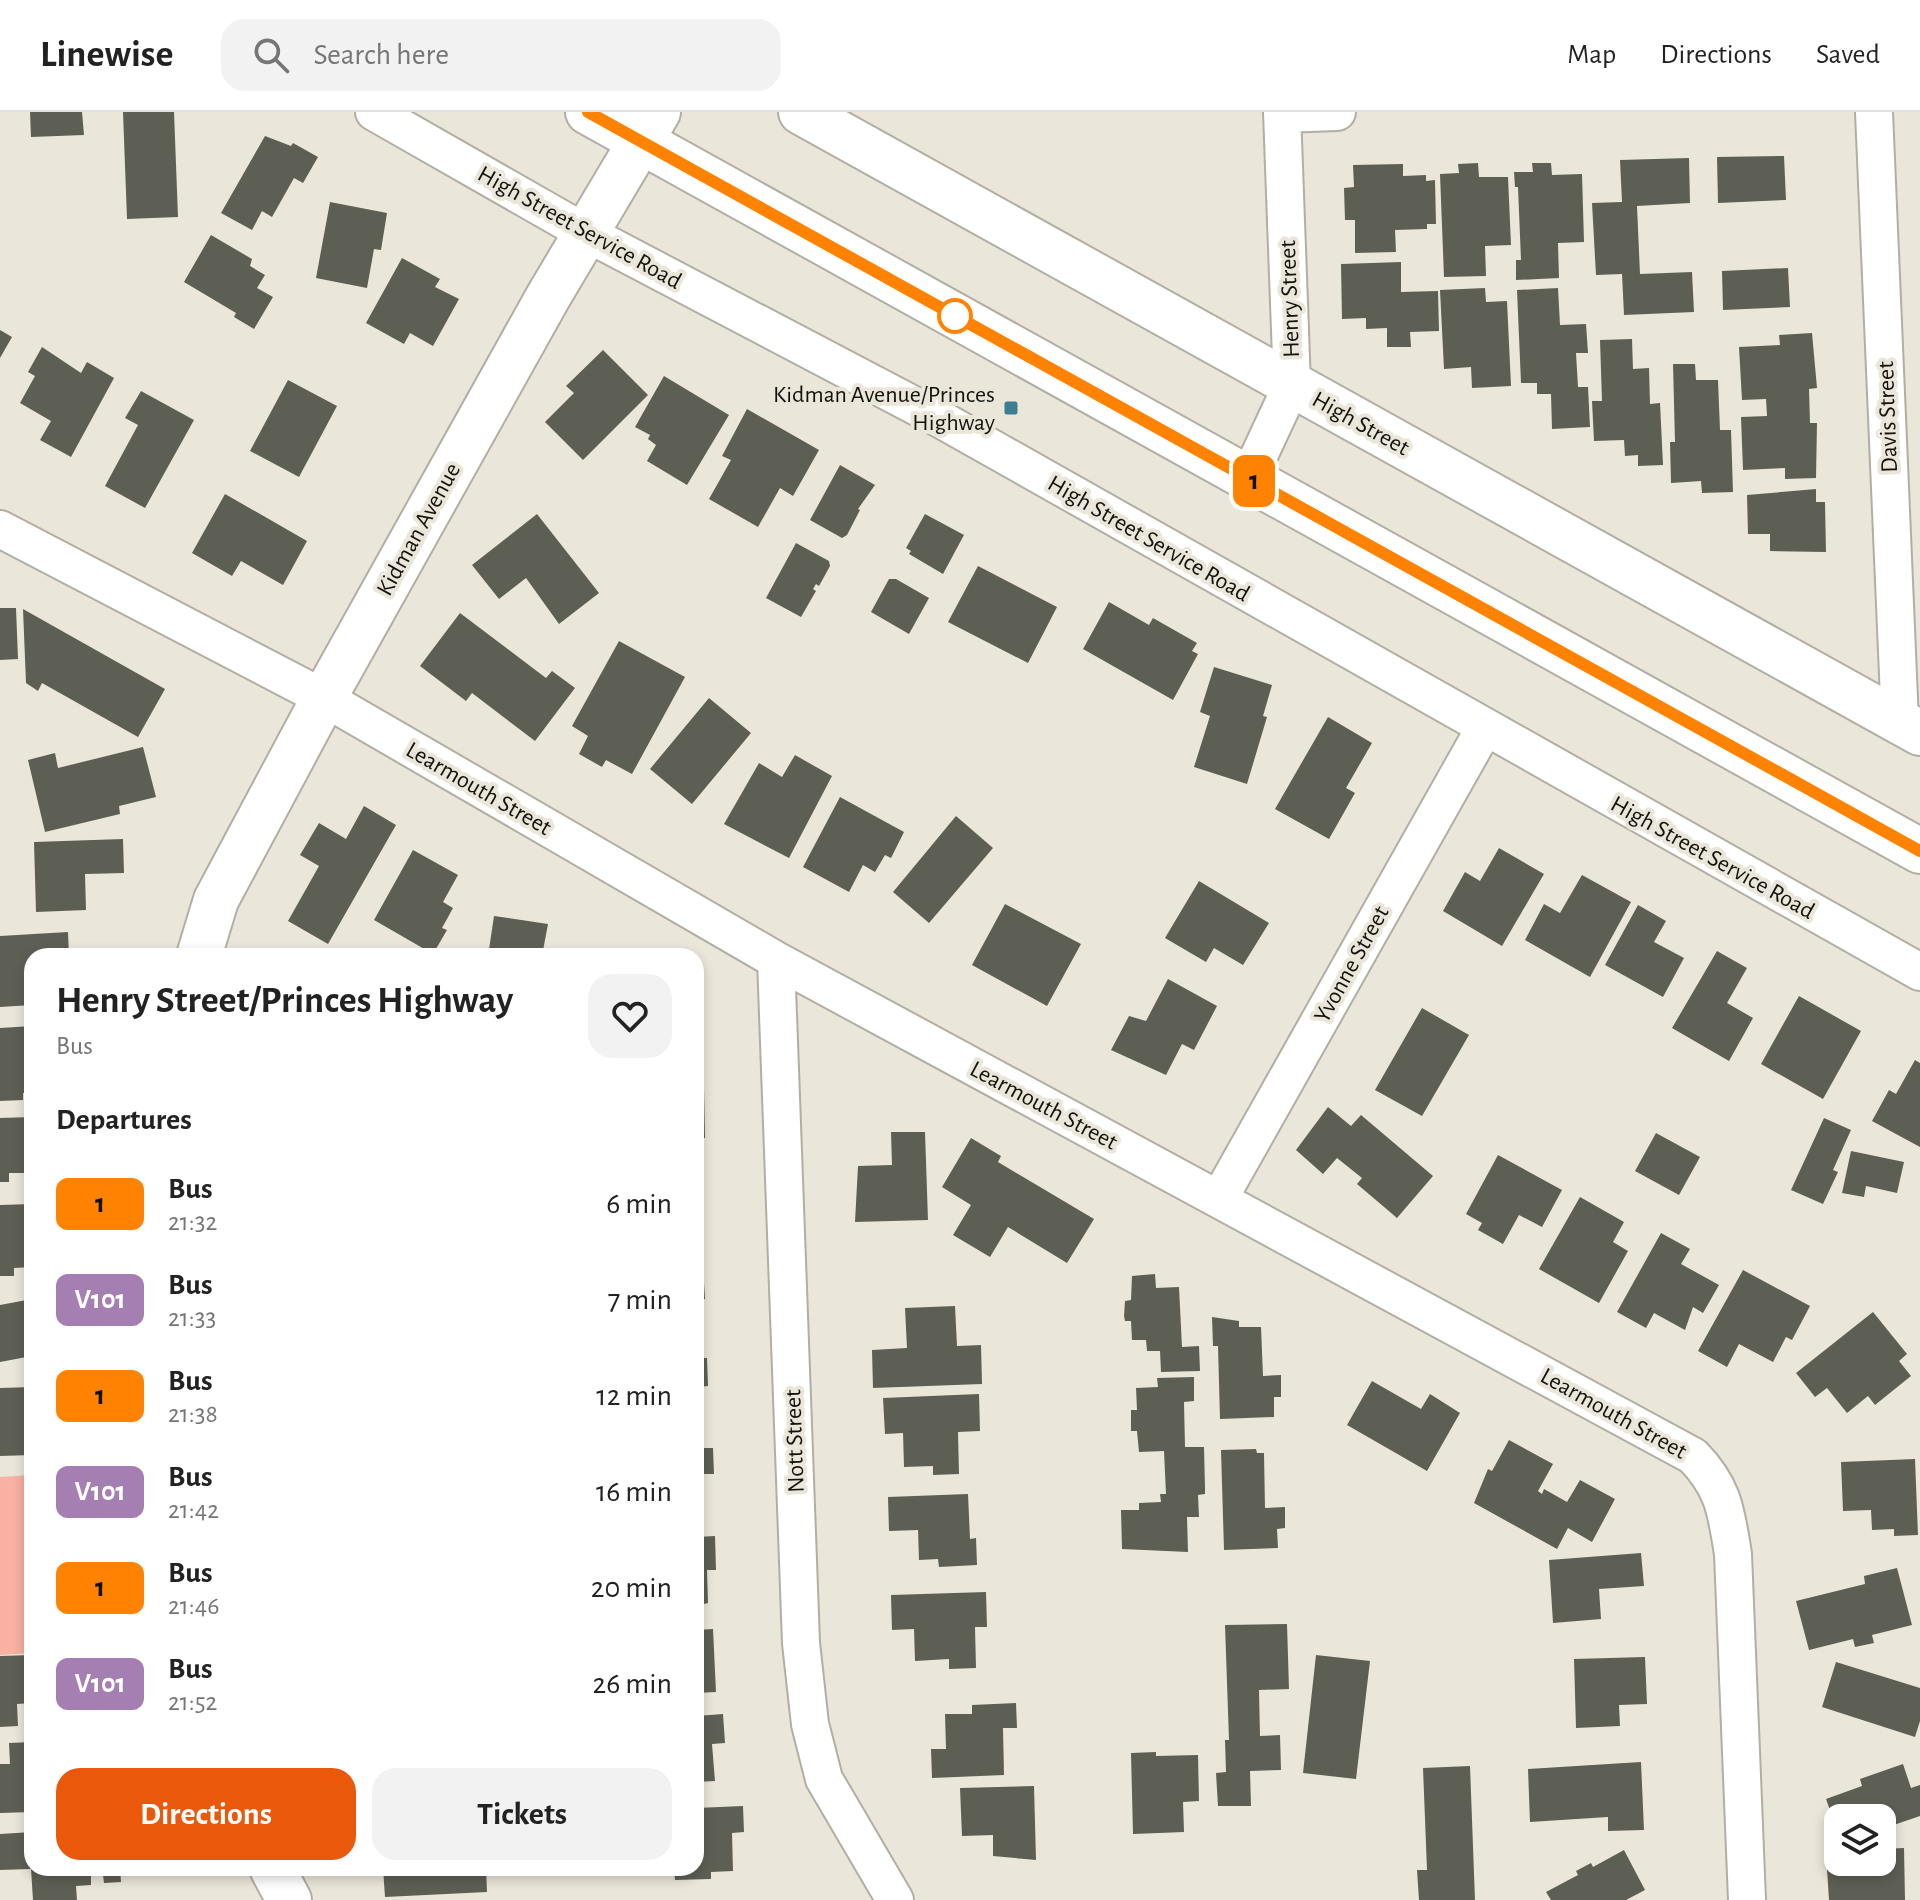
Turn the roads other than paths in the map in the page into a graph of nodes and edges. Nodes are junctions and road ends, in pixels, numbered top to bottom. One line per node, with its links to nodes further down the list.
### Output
1 (374, 112): 8 (street, High Street Service Road)
2 (588, 112): 7 (main road)
3 (801, 112): 9 (main road, High Street)
4 (1337, 112): 6 (street)
5 (1874, 112): 13 (street, Davis Street)
6 (1282, 113): 9 (street, Henry Street)
7 (649, 127): 8 (main road, Kidman Avenue); 10 (main road)
8 (586, 233): 12 (main road, Kidman Avenue); 14 (street, High Street Service Road)
9 (1292, 385): 10 (street, Henry Street); 13 (main road, High Street)
10 (1249, 477): 15 (main road)
11 (0, 529): 12 (street, Learmouth Street)
12 (324, 698): 16 (main road, Kidman Avenue); 17 (street, Learmouth Street)
13 (1910, 728)
14 (1484, 729): 18 (street, High Street Service Road); 19 (street, Yvonne Street)
15 (1920, 851)
16 (201, 948)
17 (776, 960): 19 (street, Learmouth Street); 22 (street, Nott Street)
18 (1920, 972)
19 (1219, 1199): 23 (street, Learmouth Street)
20 (276, 1876): 21 (main road)
21 (289, 1900)
22 (895, 1900)
23 (1747, 1900)

